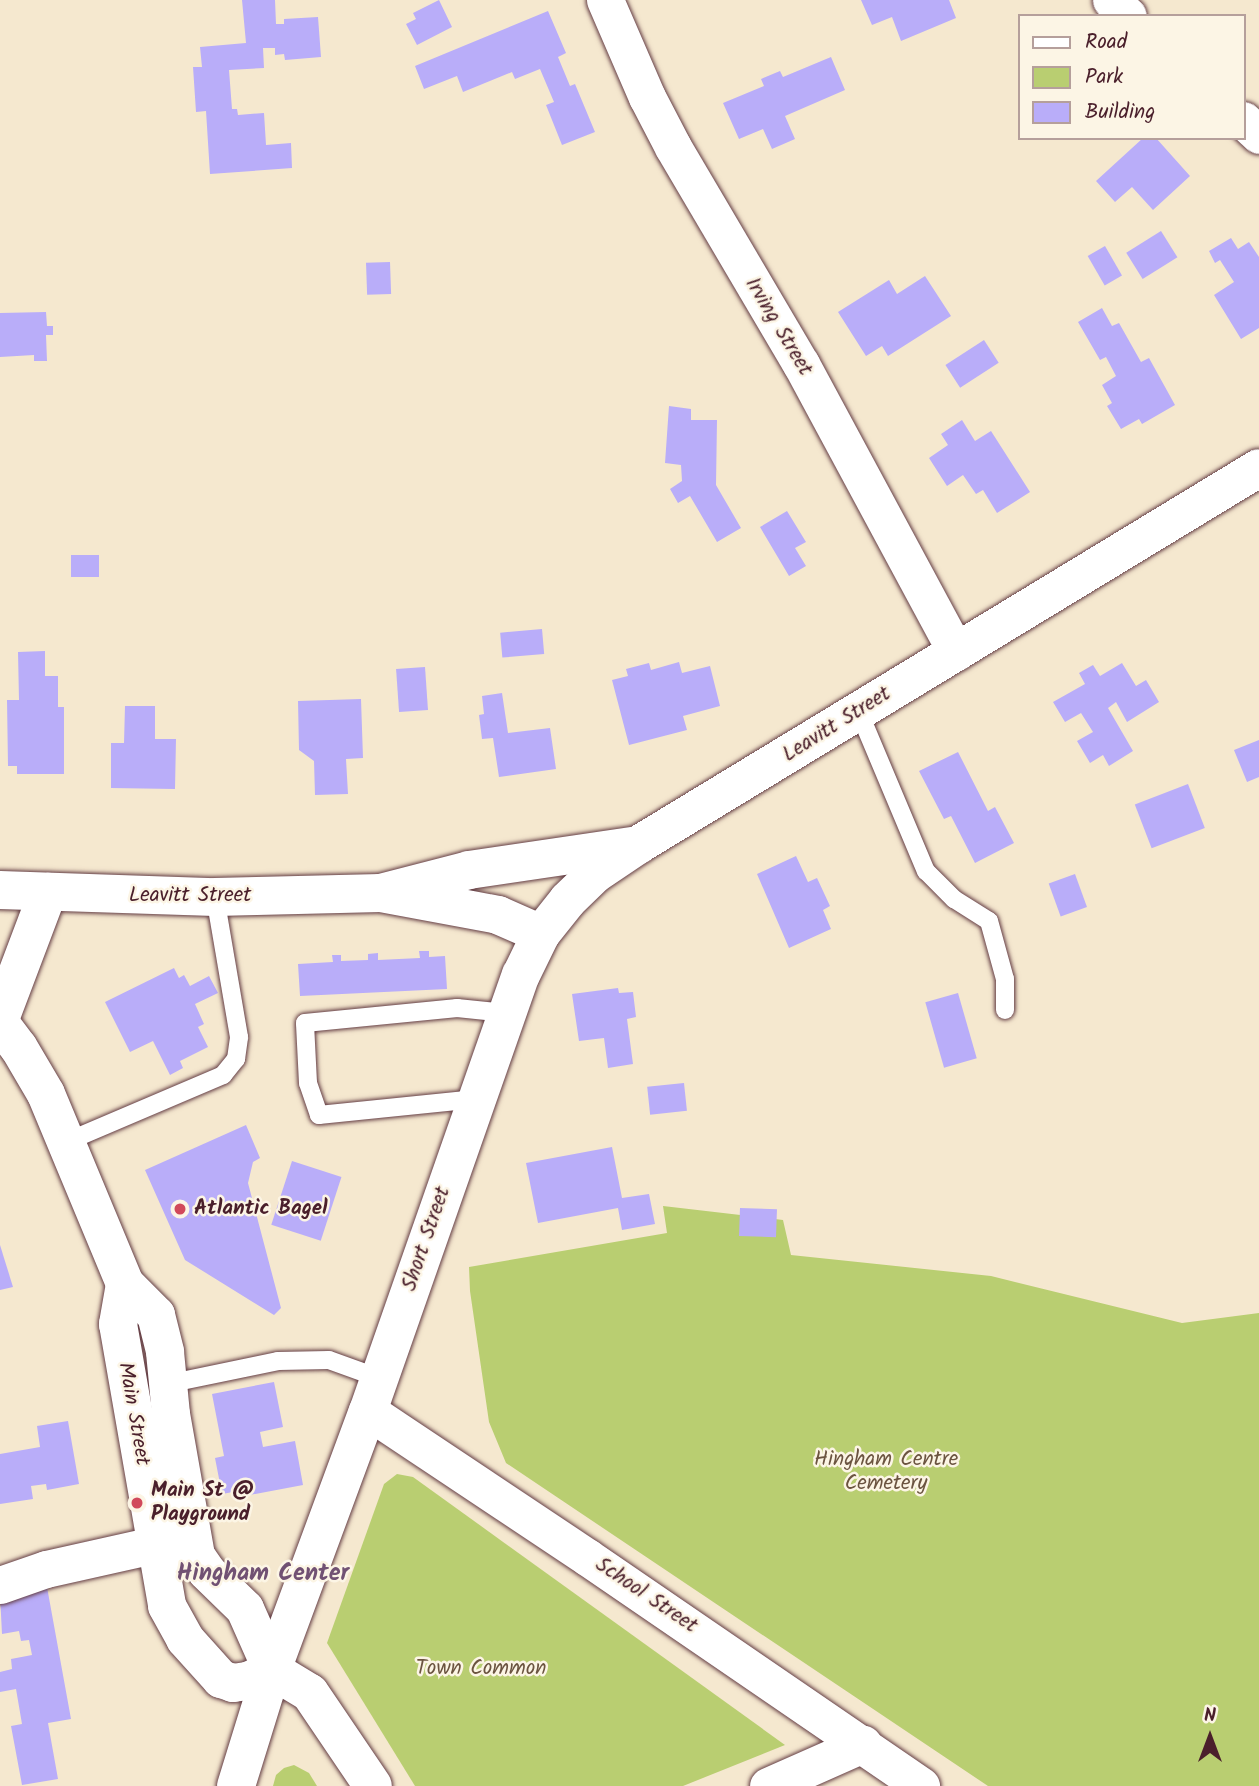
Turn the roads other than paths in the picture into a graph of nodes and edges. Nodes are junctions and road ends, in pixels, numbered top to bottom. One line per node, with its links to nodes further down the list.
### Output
1 (604, 0): 7 (street, Irving Street)
2 (1111, 0): 3 (street)
3 (1126, 14)
4 (1245, 122): 5 (street)
5 (1259, 135)
6 (1259, 468): 7 (main road, Leavitt Street)
7 (956, 652): 8 (main road, Leavitt Street)
8 (859, 712): 9 (main road, Leavitt Street); 15 (lane)
9 (638, 845): 12 (main road, Leavitt Street); 14 (main road, Short Street)
10 (0, 890): 11 (main road, Leavitt Street)
11 (48, 892): 13 (main road, Leavitt Street); 17 (main road)
12 (381, 893): 13 (main road, Leavitt Street); 14 (main road, Leavitt Street)
13 (215, 897): 19 (lane)
14 (541, 934): 16 (main road, Short Street)
15 (1005, 1010)
16 (506, 1013): 18 (main road, Short Street); 18 (lane)
17 (0, 1021): 19 (main road, Main Street)
18 (476, 1099): 23 (main road, Short Street)
19 (66, 1142): 20 (main road, Main Street)
20 (125, 1284): 21 (main road, Main Street); 22 (main road, Main Street)
21 (167, 1384): 22 (main road); 23 (lane); 24 (main road, Main Street)
22 (128, 1390): 24 (main road, Main Street)
23 (373, 1394): 26 (main road, Short Street); 27 (street, School Street)
24 (173, 1541): 25 (street); 26 (main road, Main Street); 26 (main road, Main Street)
25 (0, 1585)
26 (272, 1670): 28 (main road); 29 (main road)
27 (863, 1744): 30 (street); 31 (street, School Street)
28 (236, 1786)
29 (373, 1786)
30 (768, 1786)
31 (921, 1786)

